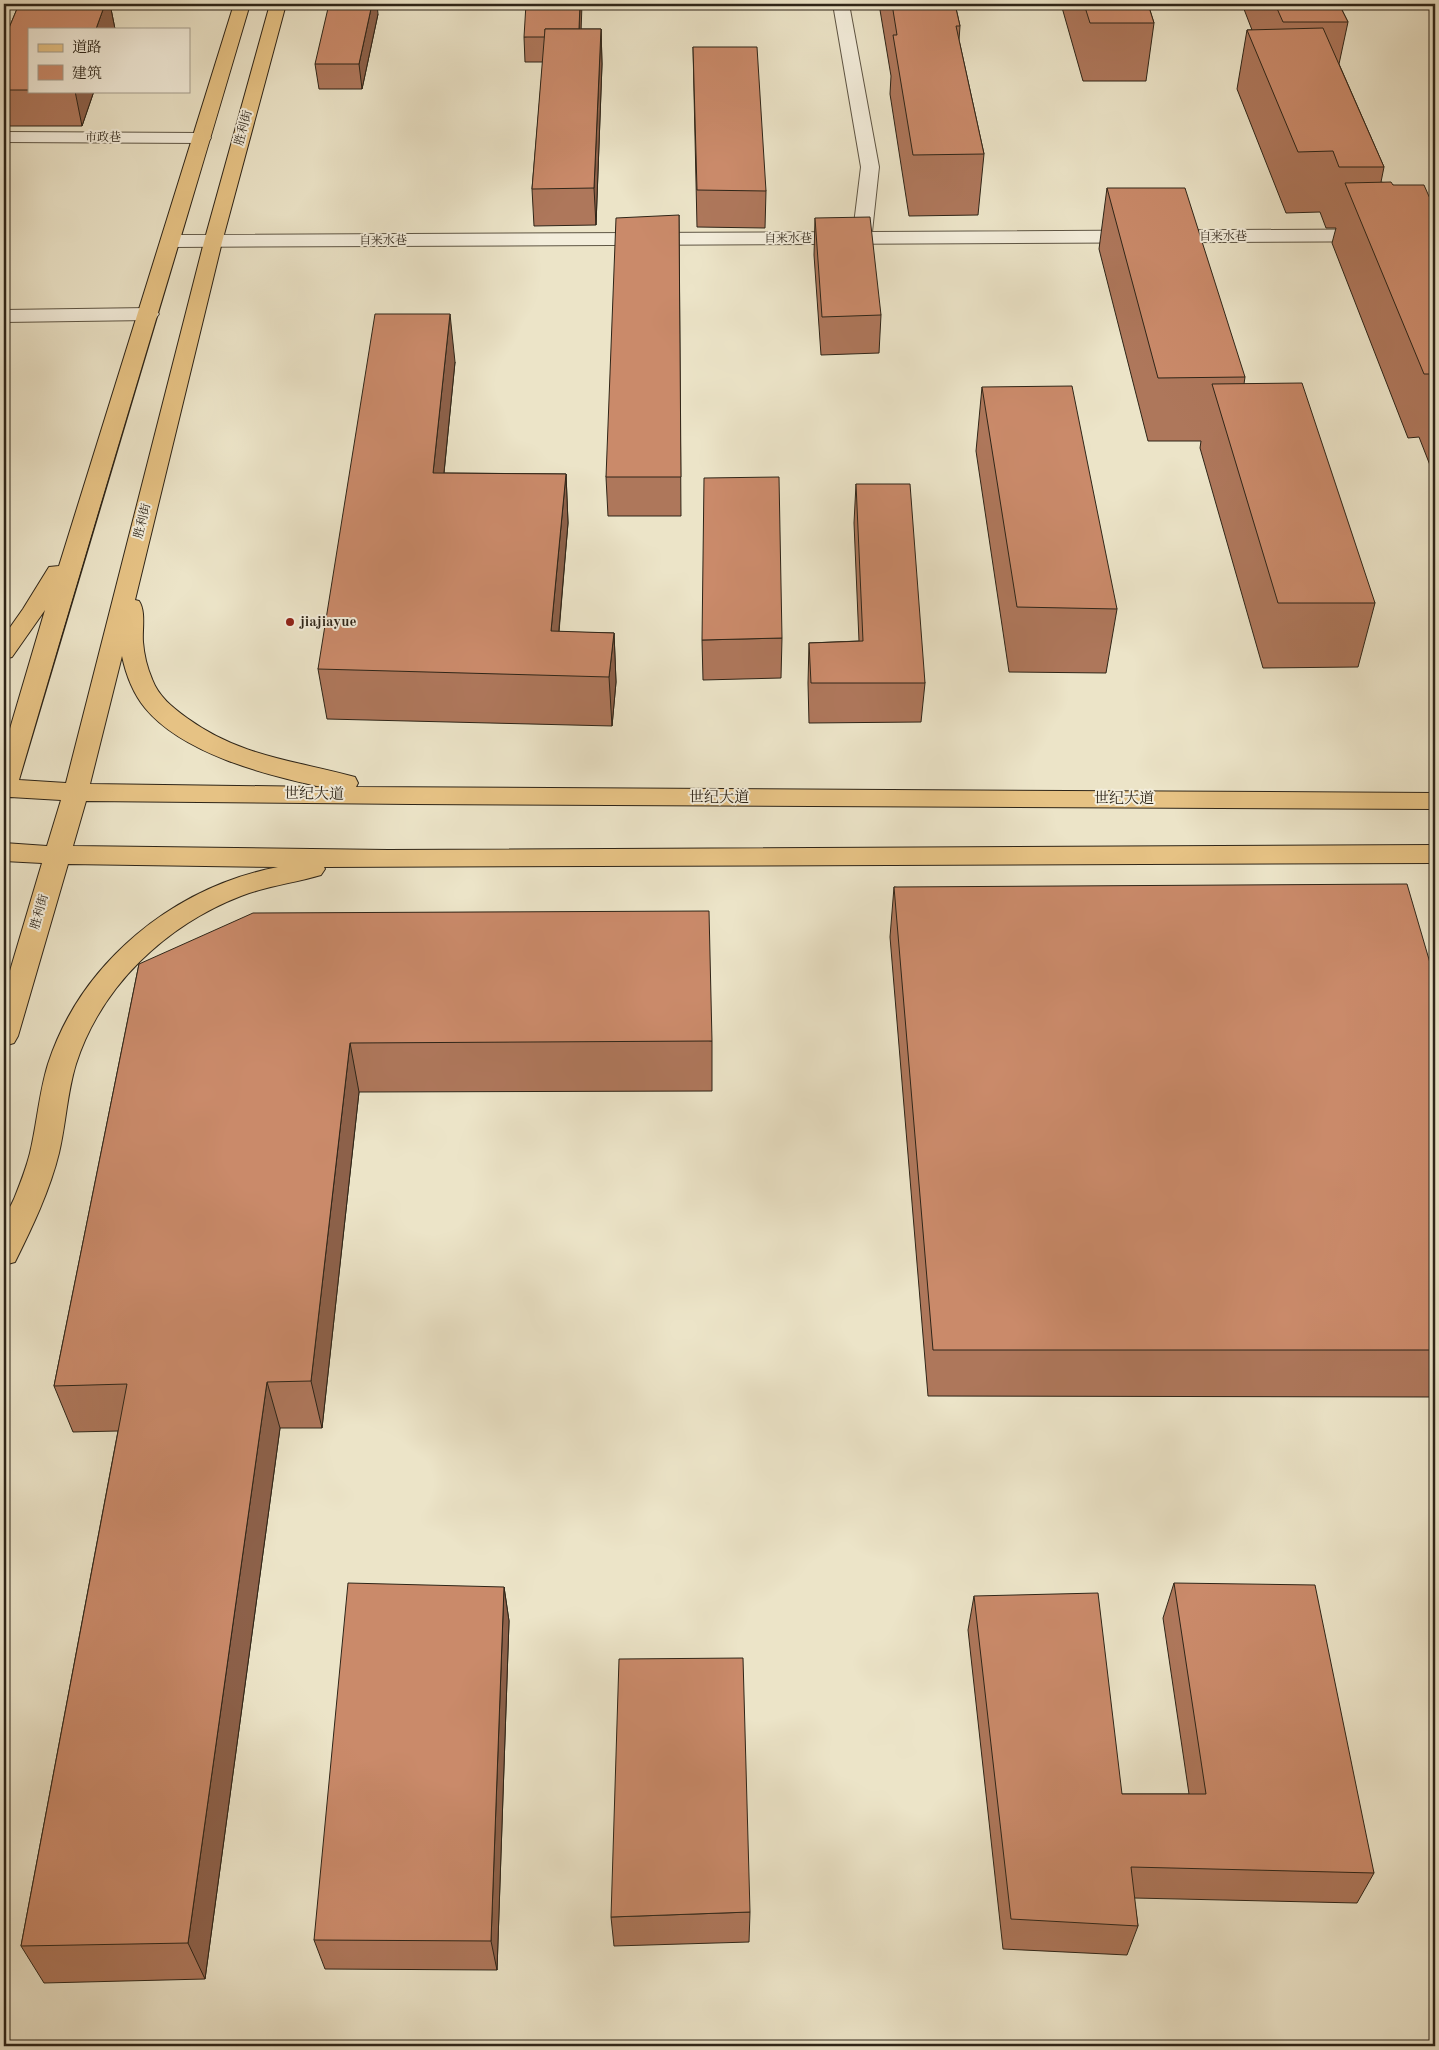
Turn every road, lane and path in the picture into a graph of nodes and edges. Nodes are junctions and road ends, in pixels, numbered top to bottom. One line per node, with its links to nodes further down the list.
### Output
1 (242, 4): 5 (main road)
2 (278, 4): 9 (main road, 胜利街)
3 (840, 4): 7 (street)
4 (4, 137): 5 (street, 市政巷)
5 (202, 138): 8 (main road)
6 (1435, 235): 7 (street, 自来水巷)
7 (862, 238): 9 (street, 自来水巷)
8 (171, 241): 9 (street, 自来水巷); 10 (main road)
9 (213, 242): 12 (main road, 胜利街)
10 (149, 314): 11 (street); 13 (main road)
11 (4, 316)
12 (138, 538): 16 (main road, 胜利街); 17 (main road)
13 (78, 539): 14 (main road); 15 (main road)
14 (4, 652)
15 (4, 789): 16 (main road, 世纪大道)
16 (76, 792): 17 (main road, 世纪大道); 21 (main road, 胜利街)
17 (411, 796): 18 (main road, 世纪大道)
18 (1435, 801)
19 (4, 852): 21 (main road)
20 (1435, 854): 22 (main road)
21 (56, 855): 22 (main road); 23 (main road, 胜利街)
22 (388, 859): 24 (main road)
23 (4, 1036)
24 (4, 1253)

